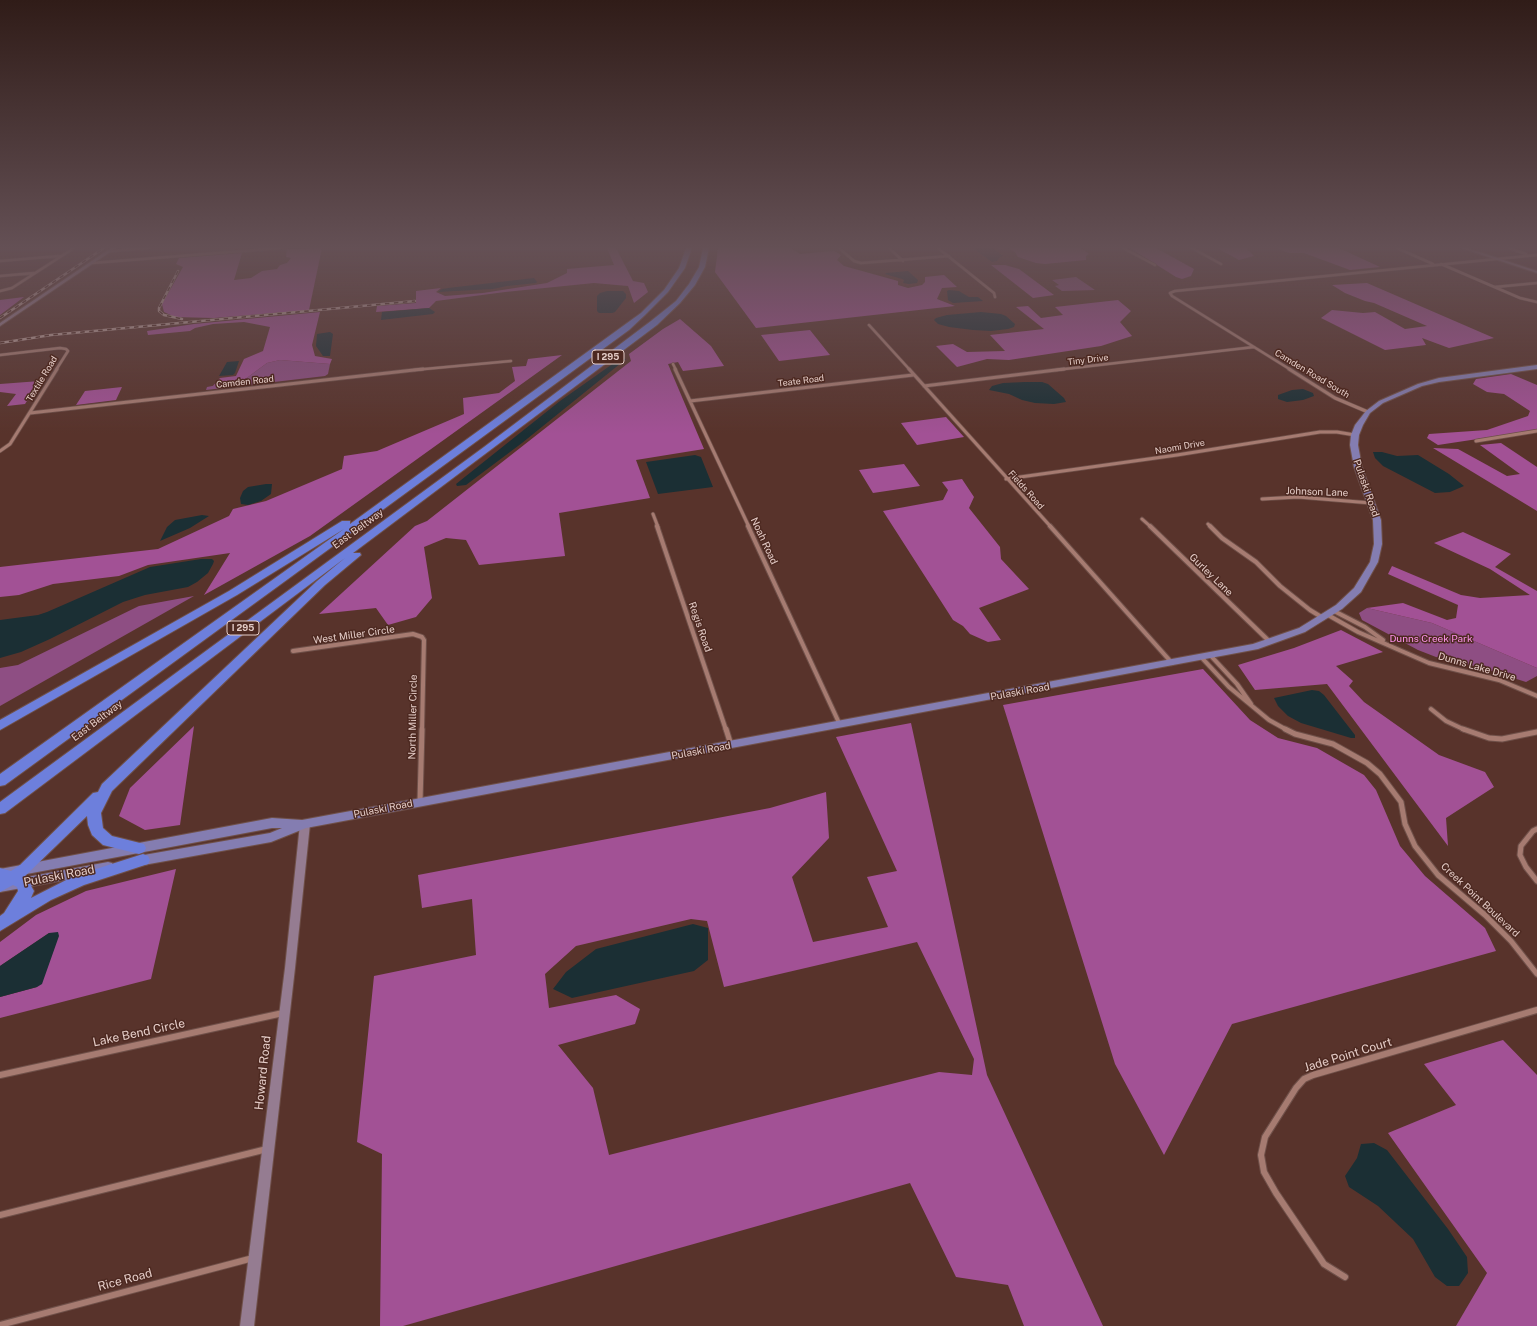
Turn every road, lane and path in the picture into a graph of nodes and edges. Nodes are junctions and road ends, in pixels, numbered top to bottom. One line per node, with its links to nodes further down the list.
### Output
1 (22, 310): 5 (street)
2 (647, 310): 22 (highway, East Beltway / I 295)
3 (669, 310): 20 (highway, East Beltway / I 295)
4 (1194, 310): 7 (street, Camden Road South)
5 (0, 325)
6 (869, 326): 12 (street, Fields Road)
7 (1254, 347): 13 (street, Tiny Drive); 15 (street, Camden Road South)
8 (0, 355): 16 (street, Textile Road)
9 (511, 361): 16 (street, Camden Road)
10 (673, 364): 14 (street, Noah Road)
11 (1537, 367): 15 (main road, Pulaski Road)
12 (913, 375): 13 (street, Fields Road); 14 (street, Teate Road)
13 (924, 386): 23 (street, Fields Road)
14 (690, 401): 39 (street, Noah Road)
15 (1368, 412): 18 (main road, Pulaski Road)
16 (30, 413): 21 (street)
17 (1537, 431): 19 (street)
18 (1355, 435): 23 (street, Naomi Drive); 25 (main road, Pulaski Road)
19 (1476, 441)
20 (487, 449): 44 (highway); 46 (highway, East Beltway / I 295)
21 (0, 451)
22 (429, 472): 40 (highway); 43 (highway, East Beltway / I 295)
23 (1006, 479): 35 (street, Fields Road)
24 (1262, 500): 25 (street, Johnson Lane)
25 (1372, 503): 29 (main road, Pulaski Road)
26 (653, 514): 42 (street, Regis Road)
27 (1142, 519): 31 (street, Gurley Lane)
28 (1208, 524): 29 (street)
29 (1329, 615): 31 (main road, Pulaski Road); 32 (street); 32 (street)
30 (418, 634): 33 (street, West Miller Circle); 45 (street, North Miller Circle)
31 (1270, 642): 34 (main road, Pulaski Road)
32 (1390, 645): 36 (street, Dunns Lake Drive)
33 (293, 651)
34 (1206, 657): 35 (main road, Pulaski Road); 38 (street, Creek Point Boulevard); 38 (street, Creek Point Boulevard)
35 (1172, 663): 39 (main road, Pulaski Road)
36 (1537, 696)
37 (1431, 709): 41 (street)
38 (1254, 710): 53 (street, Creek Point Boulevard)
39 (840, 725): 42 (main road, Pulaski Road)
40 (0, 726)
41 (1537, 732)
42 (731, 745): 45 (main road, Pulaski Road)
43 (0, 781)
44 (107, 788): 49 (highway); 50 (highway)
45 (420, 802): 47 (main road, Pulaski Road)
46 (0, 809)
47 (305, 824): 49 (main road, Pulaski Road); 55 (street, Howard Road)
48 (1537, 830): 51 (street)
49 (141, 854): 50 (main road, Pulaski Road); 52 (highway)
50 (9, 878): 52 (highway)
51 (1537, 881)
52 (0, 924)
53 (1537, 974)
54 (1537, 1010): 60 (street, Jade Point Court)
55 (284, 1013): 56 (street, Lake Bend Circle); 57 (street, Howard Road)
56 (0, 1075)
57 (268, 1148): 58 (street); 59 (street, Howard Road)
58 (0, 1215)
59 (255, 1257): 61 (street, Rice Road); 62 (street, Howard Road)
60 (1345, 1277)
61 (0, 1325)
62 (248, 1326)

